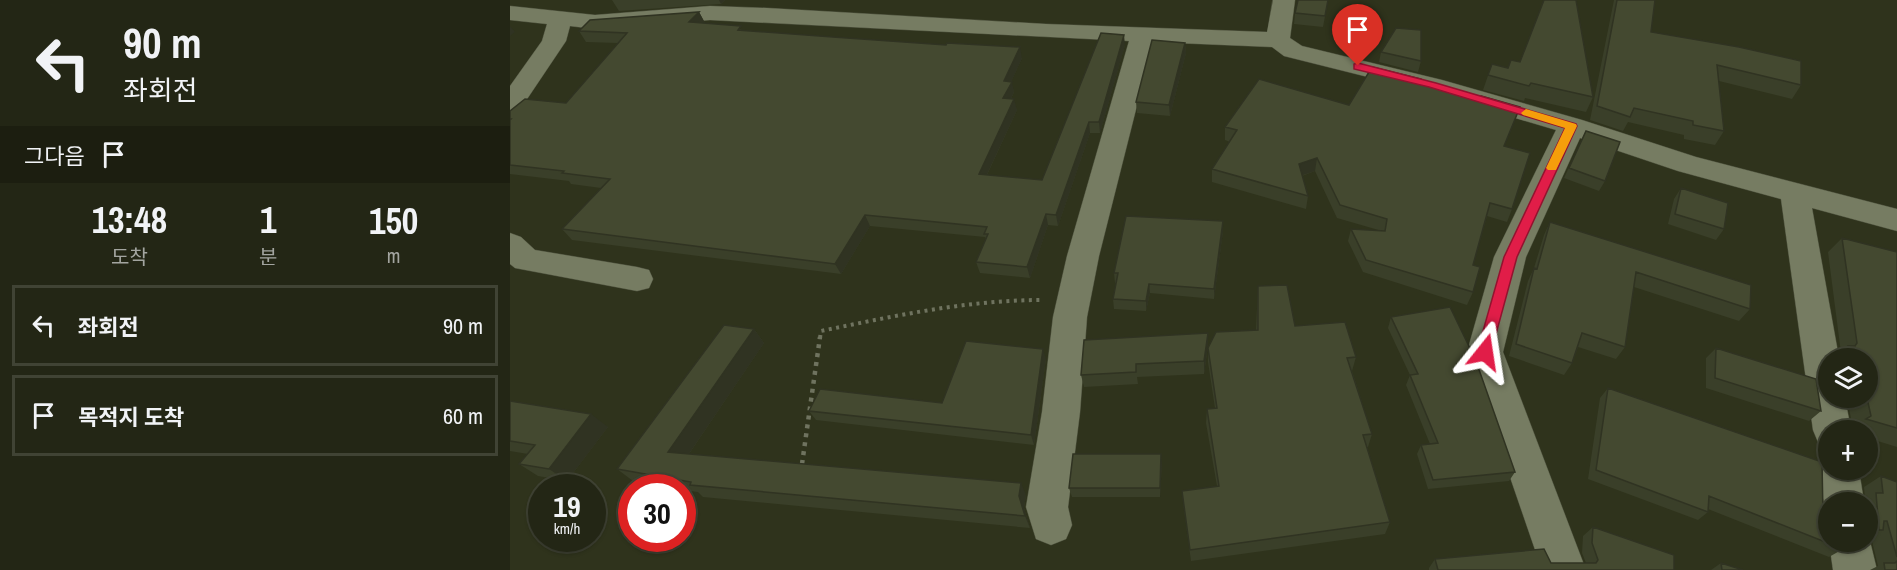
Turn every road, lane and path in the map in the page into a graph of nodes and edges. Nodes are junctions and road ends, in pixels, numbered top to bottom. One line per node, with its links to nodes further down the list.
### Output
1 (1284, 0): 5 (street)
2 (510, 13): 3 (street)
3 (561, 19): 4 (street); 6 (street)
4 (1143, 34): 5 (street); 12 (street)
5 (1278, 40): 7 (street)
6 (510, 105)
7 (1572, 126): 8 (street); 17 (street)
8 (1795, 193): 9 (street); 13 (street)
9 (1897, 220)
10 (510, 245): 11 (street)
11 (637, 279)
12 (1073, 301): 14 (path); 15 (street)
13 (1830, 420)
14 (802, 464)
15 (1051, 525)
16 (1852, 552): 18 (street)
17 (1564, 570)
18 (1855, 570)

